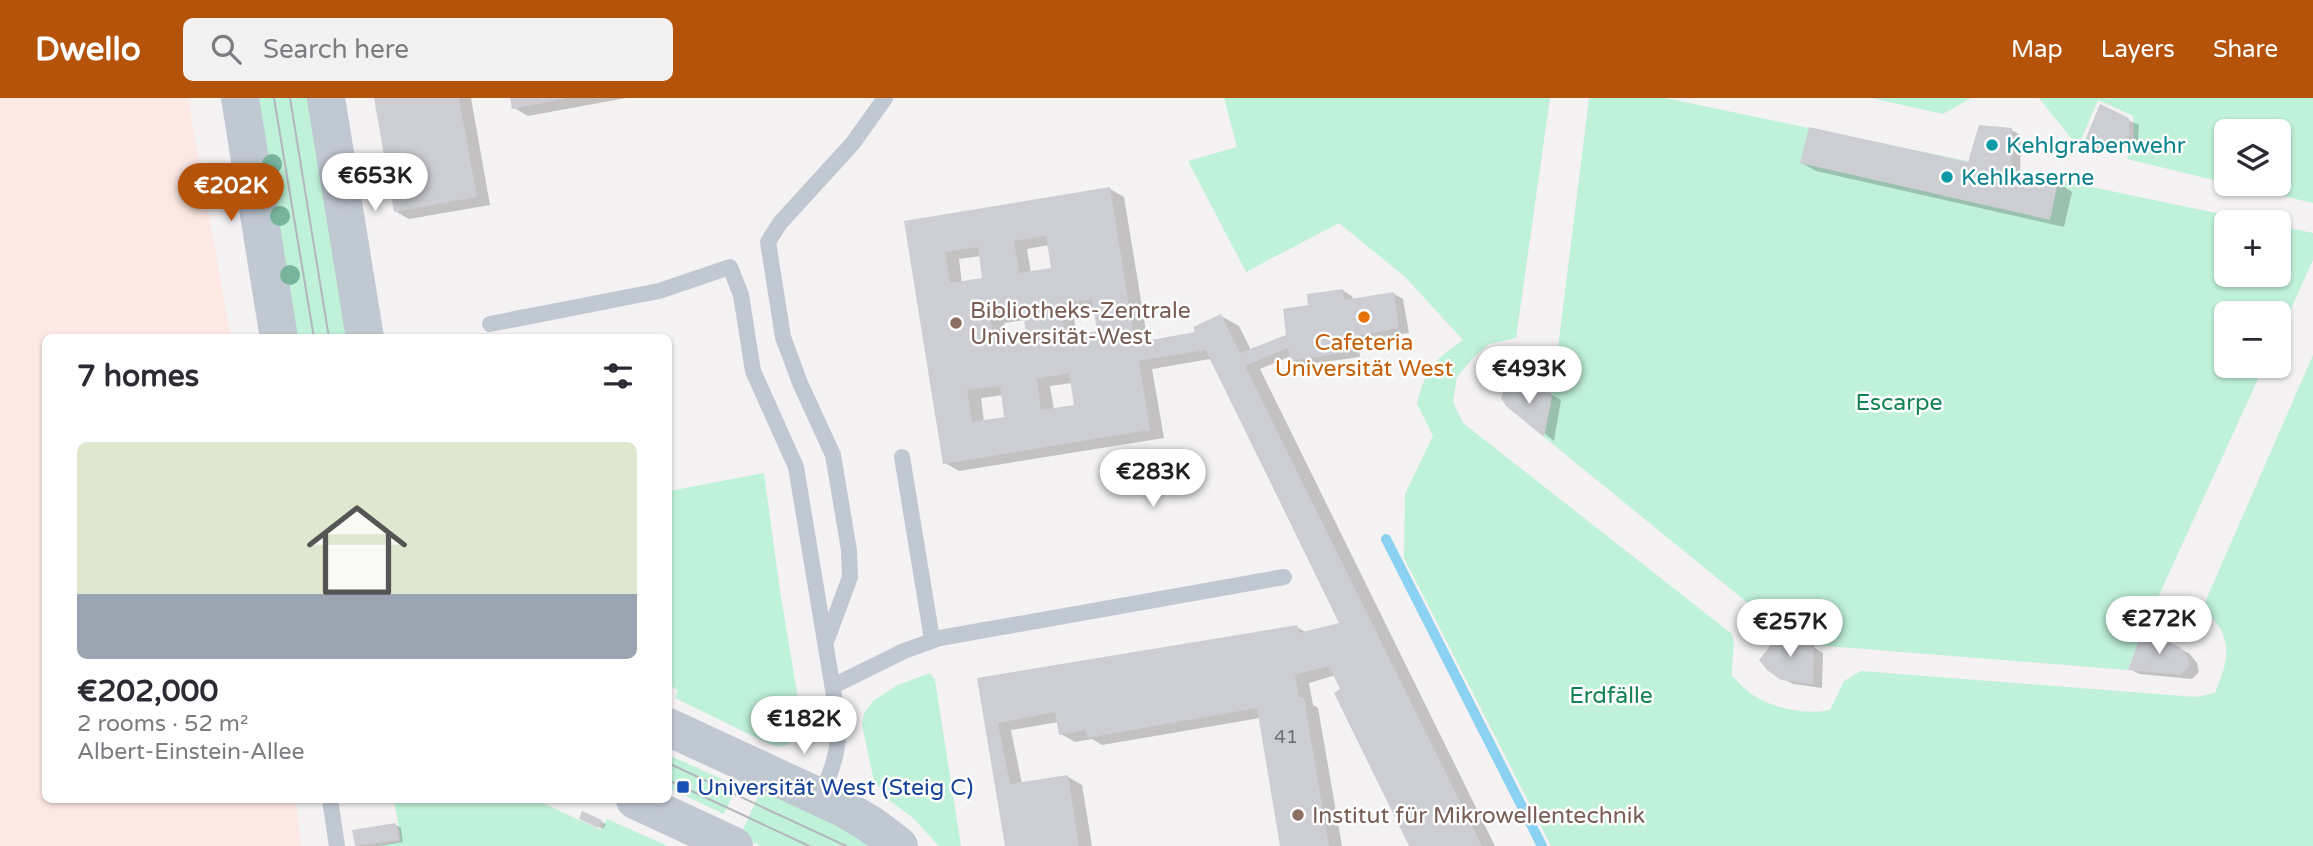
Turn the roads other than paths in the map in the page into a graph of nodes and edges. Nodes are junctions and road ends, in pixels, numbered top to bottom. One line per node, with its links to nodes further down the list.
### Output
1 (240, 98): 5 (street)
2 (326, 98): 6 (street)
3 (885, 98): 10 (lane)
4 (490, 324): 10 (lane)
5 (278, 334)
6 (364, 334)
7 (902, 457): 9 (lane)
8 (1284, 577): 9 (lane)
9 (932, 639): 11 (lane)
10 (825, 645): 11 (lane)
11 (832, 686): 13 (lane)
12 (672, 729): 13 (street)
13 (820, 797): 18 (street)
14 (330, 803): 16 (lane)
15 (641, 803): 17 (street)
16 (337, 846)
17 (734, 846)
18 (899, 846)

